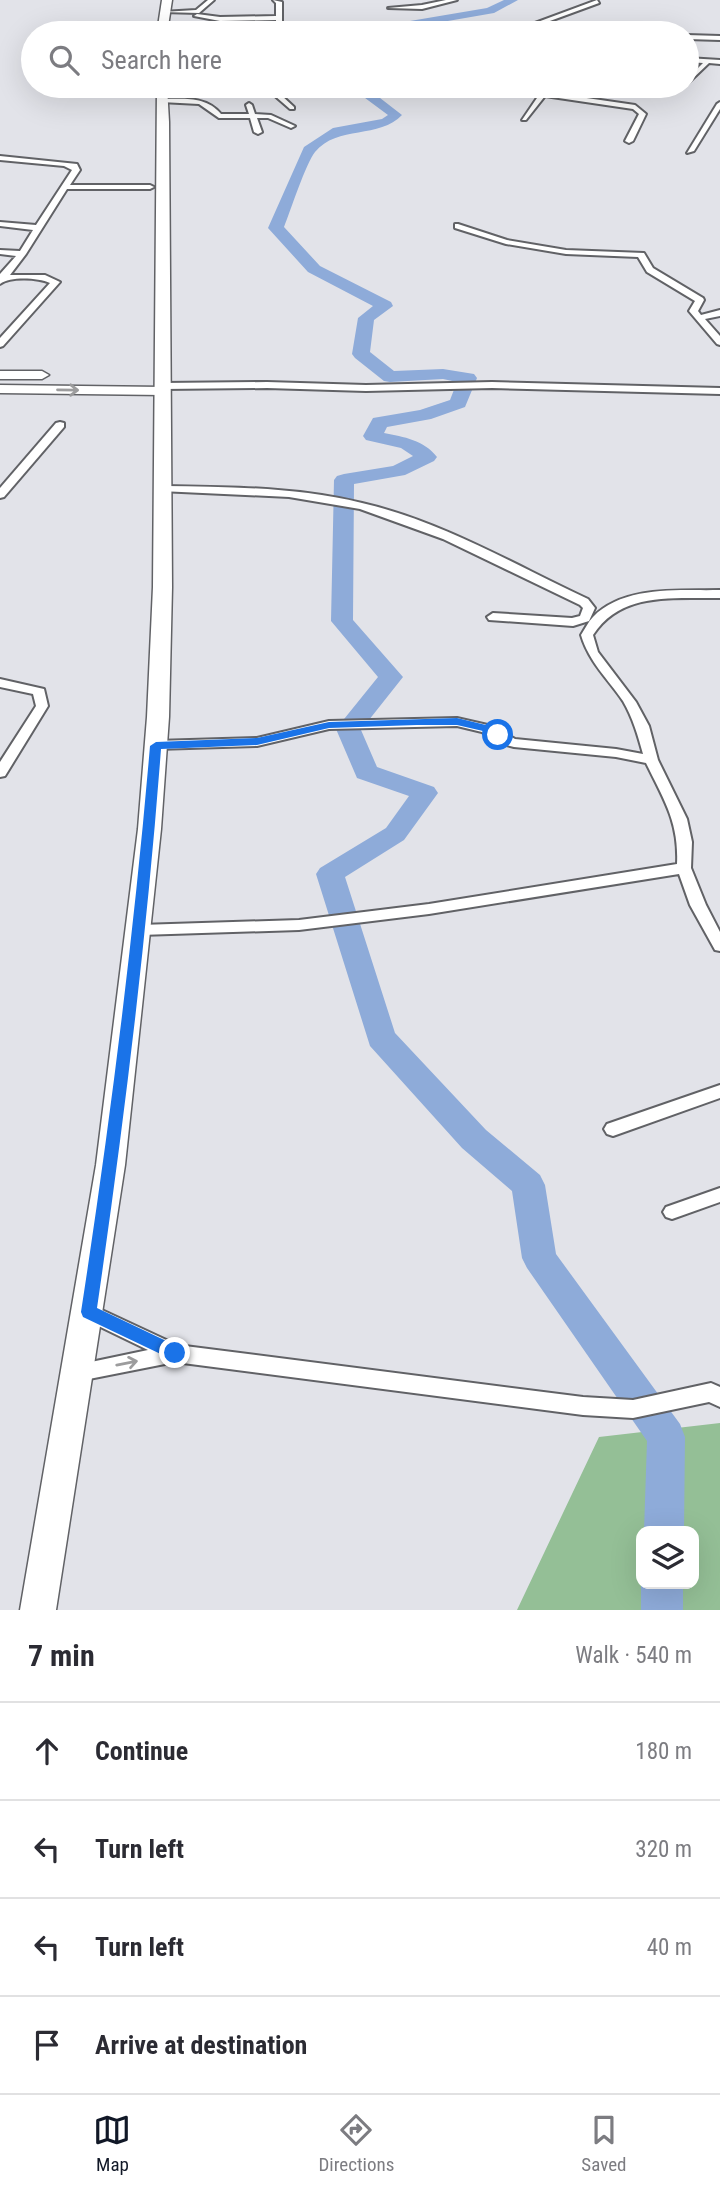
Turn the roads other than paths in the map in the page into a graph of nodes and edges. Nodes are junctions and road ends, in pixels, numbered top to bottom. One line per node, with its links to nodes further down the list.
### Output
1 (167, 0): 7 (main road)
2 (211, 0): 8 (street)
3 (276, 0): 9 (street)
4 (454, 0): 6 (street)
5 (597, 2): 12 (street)
6 (391, 8)
7 (165, 12): 8 (street); 10 (main road)
8 (197, 14): 9 (street); 11 (street)
9 (279, 18)
10 (164, 21)
11 (201, 21)
12 (545, 21)
13 (699, 37): 14 (street)
14 (720, 38)
15 (699, 61): 16 (street)
16 (707, 62): 17 (street); 18 (street)
17 (720, 62)
18 (699, 70)
19 (162, 98): 47 (main road)
20 (184, 98): 27 (street)
21 (280, 98): 26 (street)
22 (540, 98): 28 (street)
23 (565, 98): 31 (street)
24 (720, 104): 32 (street)
25 (249, 105): 27 (street)
26 (292, 108)
27 (254, 116): 29 (street); 30 (street)
28 (524, 119)
29 (291, 126)
30 (258, 131)
31 (629, 141)
32 (690, 152)
33 (0, 158): 34 (street)
34 (67, 184): 35 (street); 38 (street)
35 (150, 184)
36 (0, 225): 38 (street)
37 (458, 226): 43 (street)
38 (38, 228): 40 (street)
39 (0, 252): 40 (street)
40 (22, 254): 41 (street)
41 (1, 278): 45 (street)
42 (720, 313): 43 (street)
43 (698, 318): 44 (street)
44 (720, 342)
45 (0, 344)
46 (0, 374): 47 (street)
47 (163, 385): 48 (street, one-way to 47); 49 (street); 52 (main road)
48 (0, 389)
49 (720, 391)
50 (61, 425): 51 (street)
51 (5, 484): 53 (street)
52 (164, 489): 55 (street); 57 (main road)
53 (0, 495)
54 (720, 594): 58 (street)
55 (493, 617)
56 (0, 683): 59 (street)
57 (156, 746): 58 (street); 61 (main road)
58 (651, 760): 60 (street)
59 (0, 773)
60 (684, 867): 61 (street); 62 (street)
61 (140, 930): 67 (main road)
62 (720, 946)
63 (720, 1091): 64 (street)
64 (613, 1129)
65 (720, 1195): 66 (street)
66 (672, 1212)
67 (89, 1312): 68 (street); 69 (main road)
68 (175, 1353): 69 (street, one-way to 68); 70 (street)
69 (79, 1372): 71 (main road)
70 (717, 1393)
71 (38, 1610)

